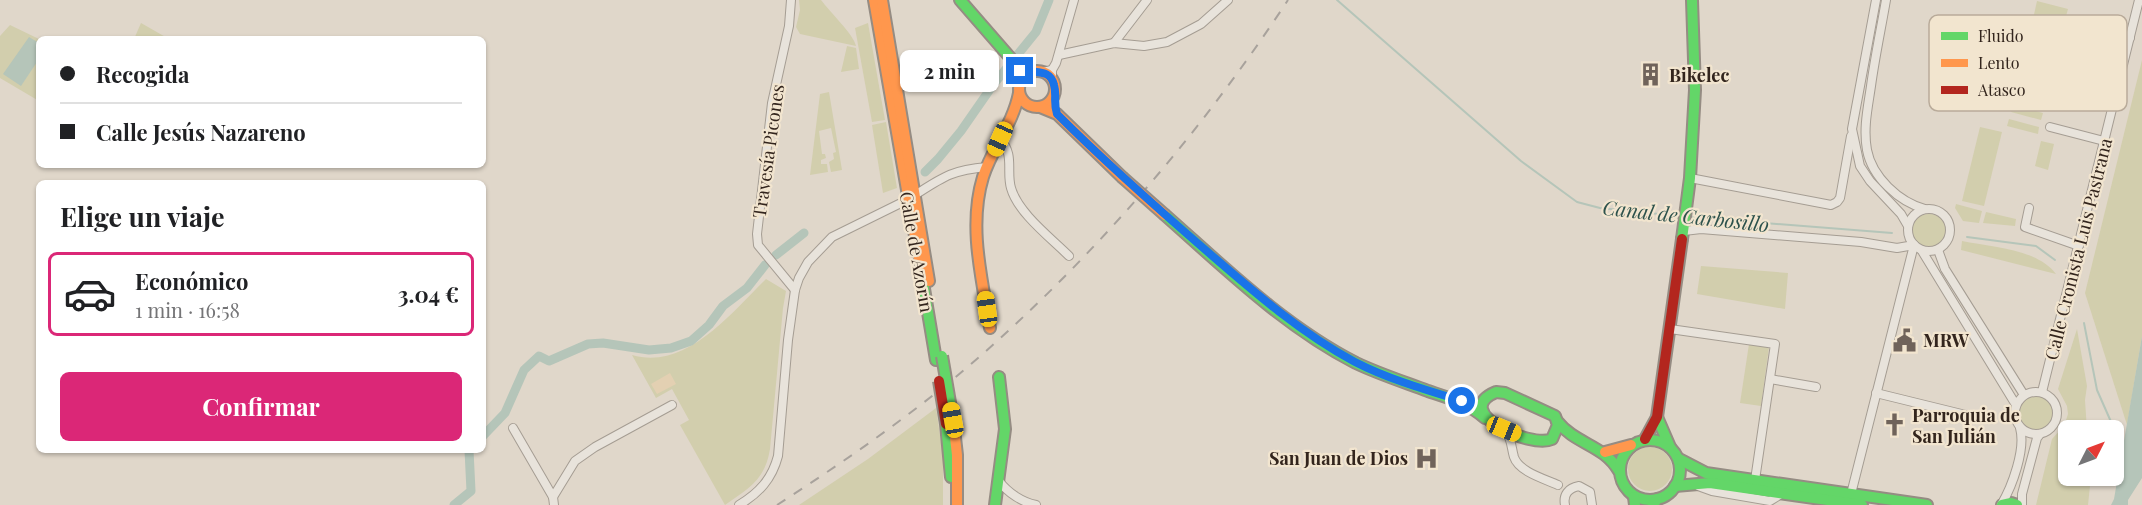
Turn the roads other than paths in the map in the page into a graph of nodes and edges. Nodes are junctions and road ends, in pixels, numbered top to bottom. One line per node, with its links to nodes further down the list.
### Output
1 (791, 0): 44 (street, Travesía Picones)
2 (874, 0): 34 (main road, Calle de Azorín)
3 (882, 0): 34 (main road, Calle de Azorín)
4 (960, 0): 17 (main road)
5 (1074, 0): 16 (street)
6 (1147, 0): 14 (street)
7 (1228, 0): 14 (street)
8 (1692, 0): 33 (main road)
9 (1876, 0): 27 (street)
10 (1886, 0): 36 (street)
11 (2139, 0): 13 (street, Calle Cronista Luis Pastrana)
12 (2127, 37): 13 (street)
13 (2130, 38): 15 (street, Calle Cronista Luis Pastrana)
14 (1114, 43): 16 (street)
15 (2127, 50)
16 (1059, 56): 18 (street)
17 (1014, 62): 18 (main road); 19 (main road)
18 (1044, 73): 19 (main road); 21 (main road)
19 (1021, 81): 20 (main road)
20 (1019, 93): 22 (main road); 24 (main road)
21 (1054, 94): 22 (main road); 25 (main road)
22 (1036, 107): 24 (main road); 25 (main road)
23 (2112, 111): 29 (street, Calle Cronista Luis Pastrana)
24 (1013, 113): 28 (main road)
25 (1057, 114): 54 (main road, bridge)
26 (2050, 127): 29 (street)
27 (1852, 129): 30 (street); 32 (street)
28 (1000, 139): 31 (main road); 43 (street)
29 (2104, 141): 40 (street, Calle Cronista Luis Pastrana)
30 (1860, 166): 32 (street); 37 (street)
31 (987, 167): 34 (street); 45 (main road)
32 (1845, 174): 33 (street)
33 (1690, 178): 38 (main road)
34 (911, 198): 44 (street); 61 (main road, Calle de Azorín, bridge)
35 (2029, 208): 40 (street)
36 (1925, 209): 37 (street); 41 (street)
37 (1908, 226): 39 (street)
38 (1685, 227): 39 (street); 46 (main road)
39 (1914, 245): 42 (street); 51 (street)
40 (2079, 246): 50 (street, Calle Cronista Luis Pastrana)
41 (1938, 250): 42 (street); 52 (street)
42 (1923, 251): 56 (street)
43 (1070, 256)
44 (795, 290): 85 (street)
45 (990, 328)
46 (1670, 329): 48 (street); 57 (main road)
47 (999, 377): 77 (main road)
48 (1770, 379): 49 (street); 76 (street)
49 (1816, 387)
50 (2042, 392): 52 (street); 65 (street)
51 (1876, 393): 59 (street); 81 (street)
52 (2024, 395): 56 (street)
53 (1487, 396): 54 (main road); 58 (main road); 60 (main road)
54 (1462, 401): 58 (main road)
55 (672, 405): 82 (street)
56 (2016, 405): 62 (street)
57 (1657, 417): 68 (main road); 71 (main road)
58 (1485, 418): 64 (main road)
59 (1982, 419)
60 (1557, 420): 67 (main road); 69 (main road)
61 (950, 422): 86 (main road, Calle de Azorín); 87 (main road, Calle de Azorín)
62 (2020, 426): 65 (street); 94 (street)
63 (513, 428): 82 (street)
64 (1504, 429): 66 (main road); 73 (street)
65 (2040, 434): 95 (street)
66 (1529, 439): 69 (main road); 73 (street)
67 (1573, 439): 69 (main road); 72 (main road)
68 (1645, 439): 70 (main road); 71 (main road)
69 (1549, 441)
70 (1631, 445): 72 (main road); 75 (main road)
71 (1670, 447): 74 (main road)
72 (1605, 452): 75 (main road)
73 (1514, 455): 79 (street)
74 (1679, 459): 76 (main road); 78 (main road)
75 (1619, 471): 83 (main road)
76 (1755, 480): 80 (main road)
77 (999, 481): 88 (main road); 89 (street)
78 (1675, 486): 80 (main road); 84 (main road)
79 (1569, 491): 90 (street); 91 (street)
80 (1788, 491): 81 (main road); 92 (main road)
81 (1851, 494): 93 (main road)
82 (553, 501)
83 (1634, 501): 84 (main road)
84 (1655, 502)
85 (739, 505)
86 (950, 505)
87 (957, 505)
88 (995, 505)
89 (1036, 505)
90 (1565, 505)
91 (1592, 505)
92 (1862, 505)
93 (1927, 505)
94 (2002, 505): 95 (main road)
95 (2019, 505)

